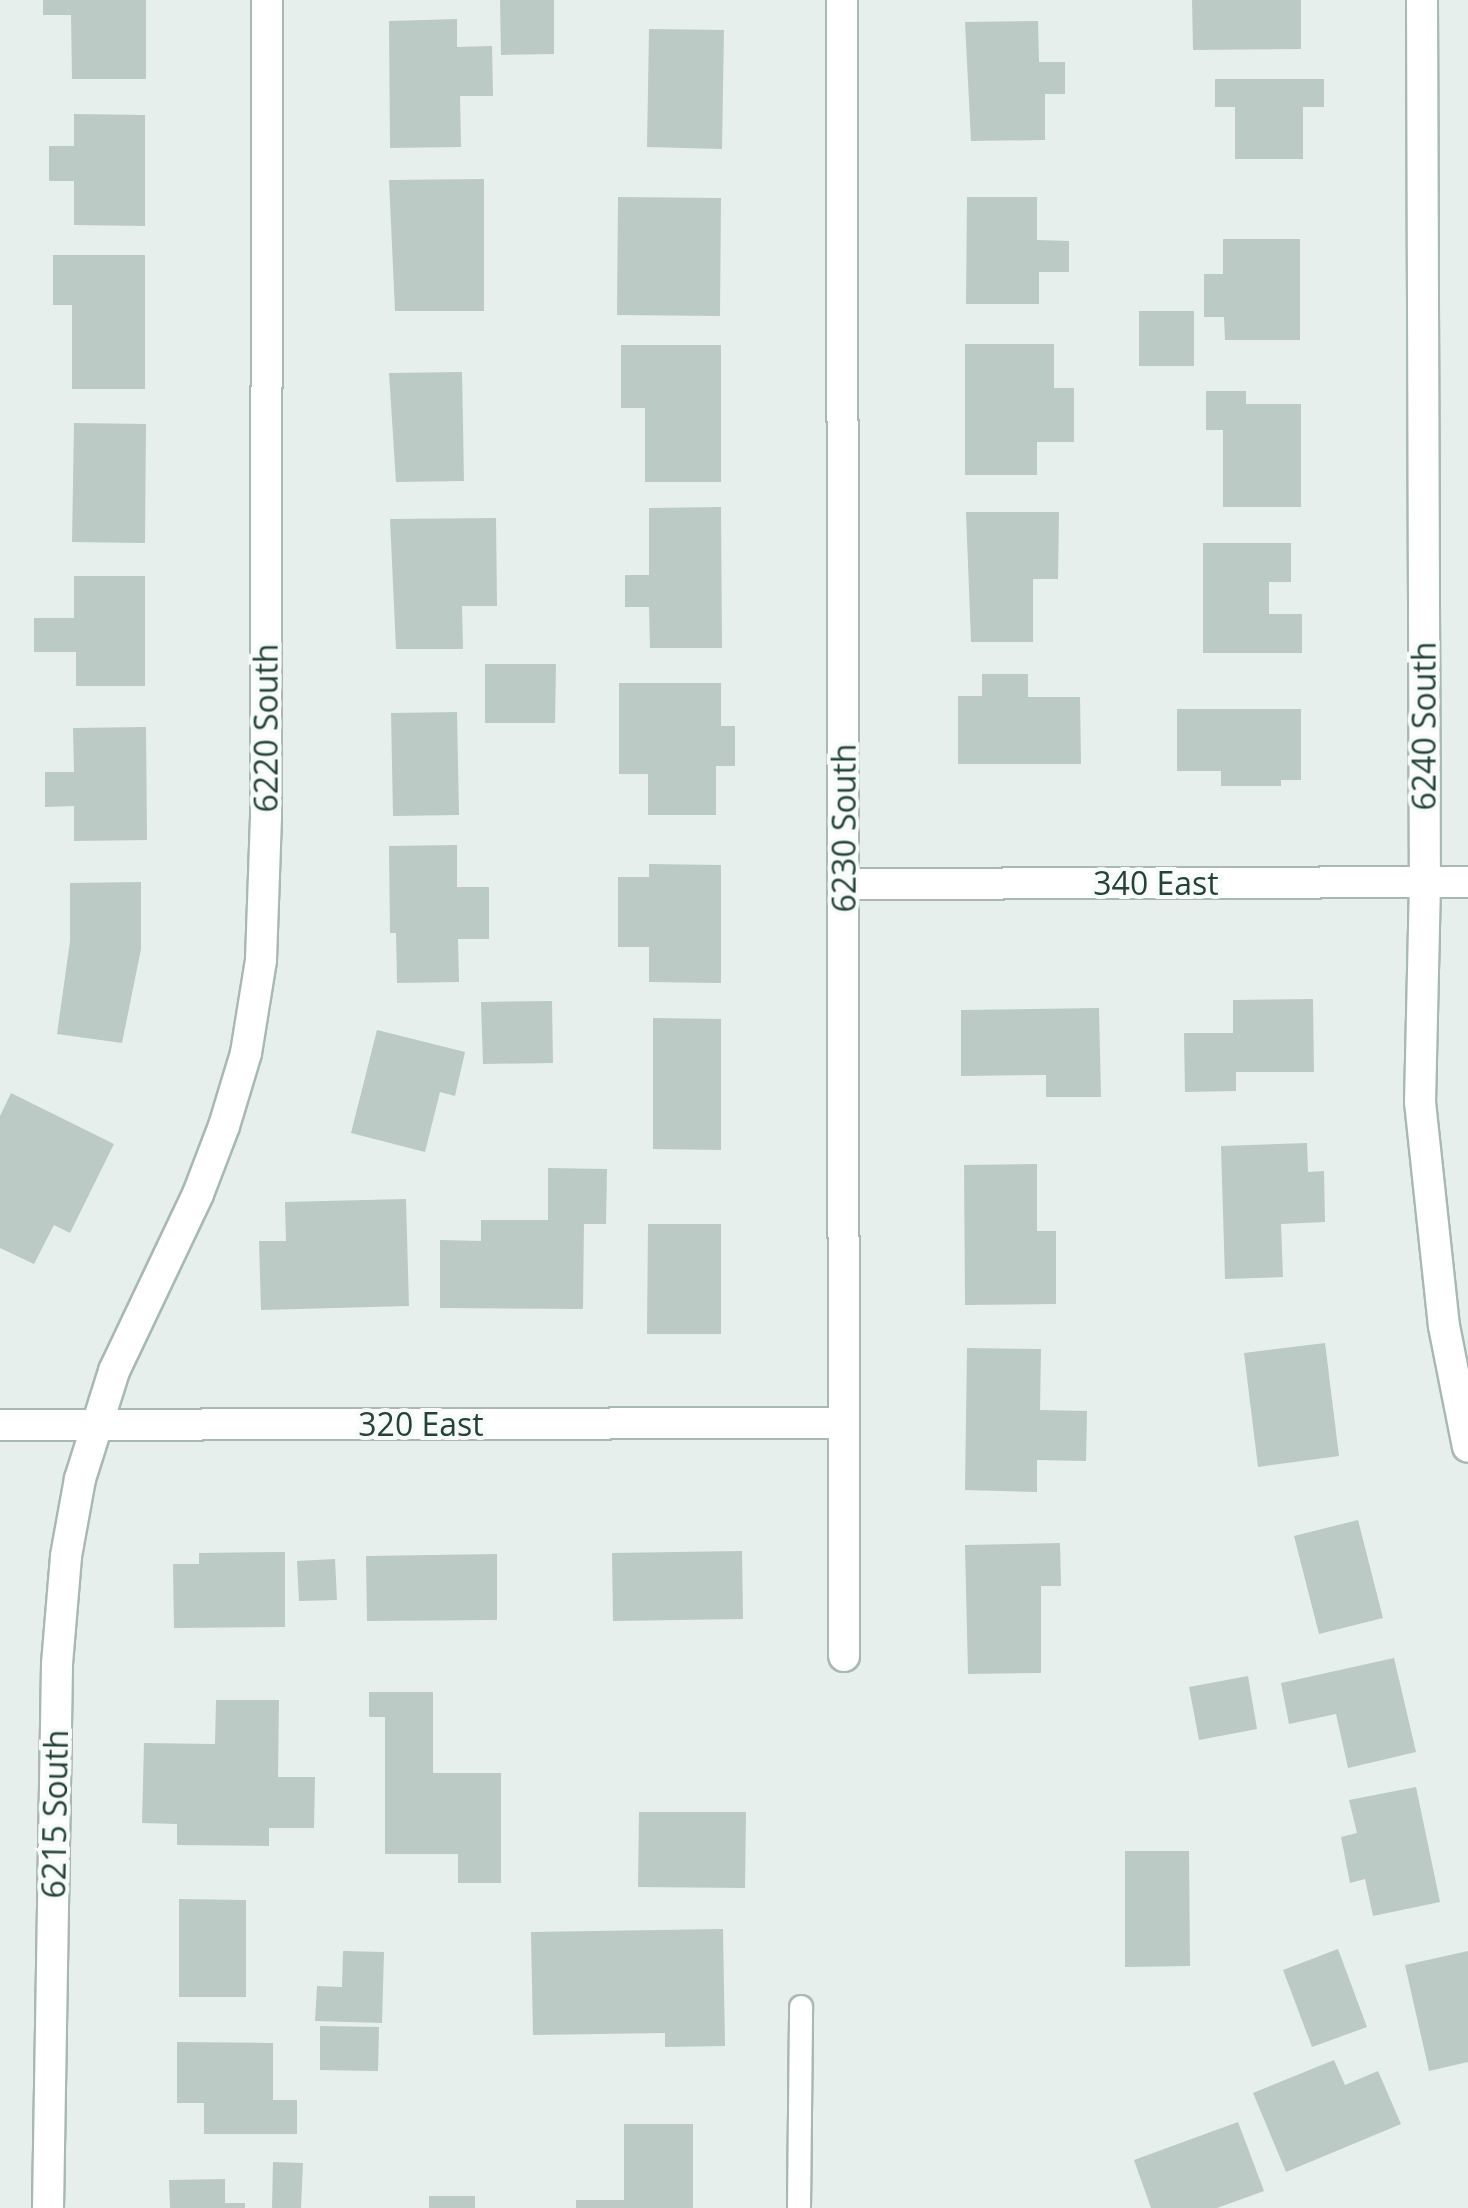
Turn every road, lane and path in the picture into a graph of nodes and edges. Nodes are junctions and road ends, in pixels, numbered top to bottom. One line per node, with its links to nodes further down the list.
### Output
1 (267, 0): 9 (street, 6220 South)
2 (842, 0): 6 (street, 6230 South)
3 (1422, 0): 5 (street, 6240 South)
4 (1468, 882): 5 (street, 340 East)
5 (1424, 883): 6 (street, 340 East); 10 (street, 6240 South)
6 (844, 884): 7 (street, 6230 South)
7 (842, 1423): 9 (street, 320 East); 11 (street, 6230 South)
8 (0, 1425): 9 (street, 320 East)
9 (97, 1425): 13 (street, 6215 South)
10 (1468, 1447)
11 (844, 1656)
12 (801, 2006): 14 (lane)
13 (48, 2208)
14 (799, 2208)

